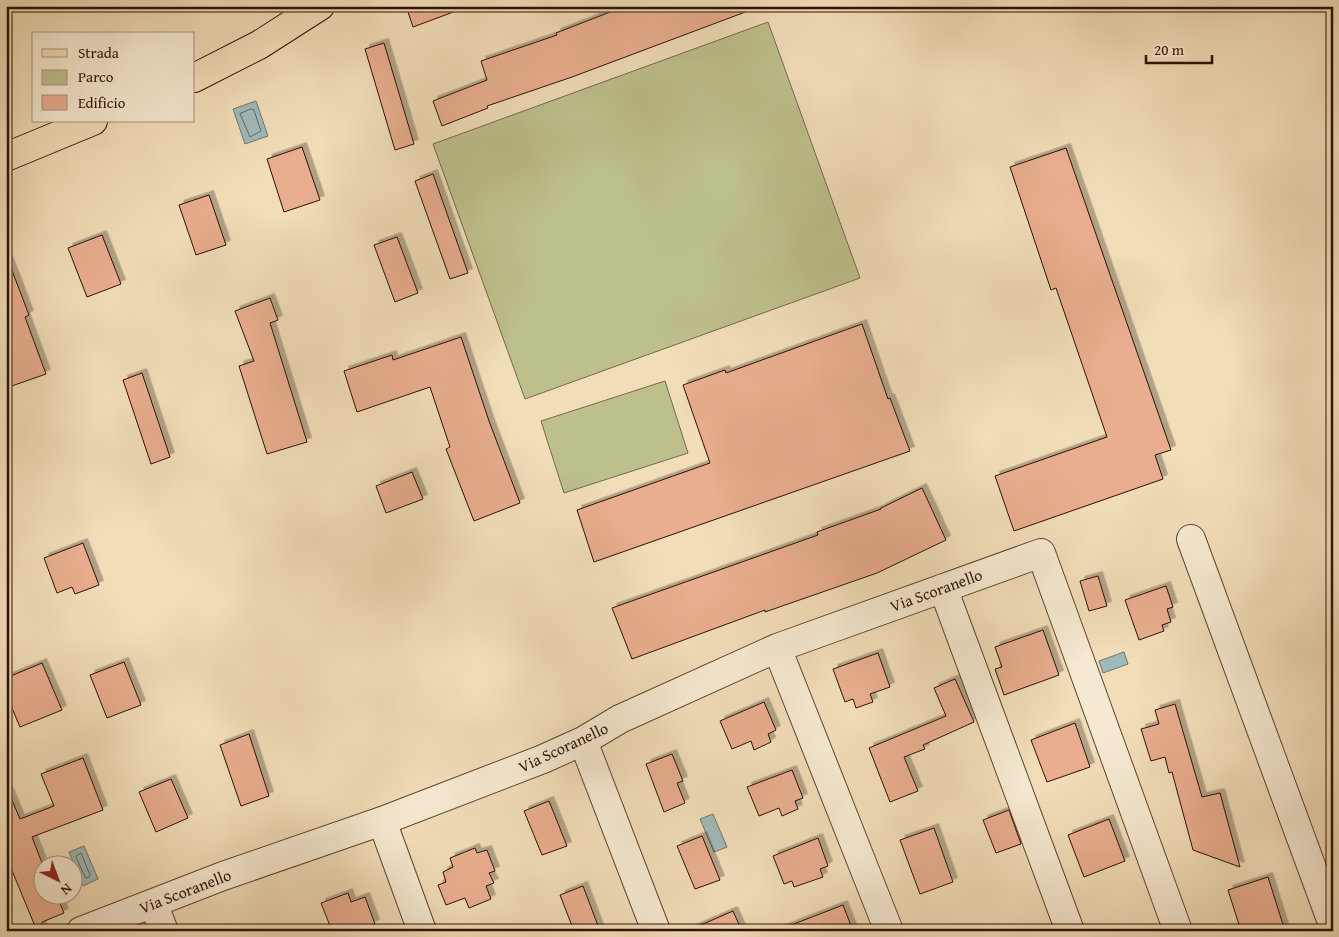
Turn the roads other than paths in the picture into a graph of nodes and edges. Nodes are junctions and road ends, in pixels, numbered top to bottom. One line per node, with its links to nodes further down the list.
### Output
1 (320, 6): 2 (main road)
2 (195, 77)
3 (91, 122): 4 (main road)
4 (6, 157)
5 (1190, 539): 11 (street)
6 (943, 588): 7 (street, Via Scoranello); 17 (street); 18 (street, Via Scoranello)
7 (777, 648): 8 (street, Via Scoranello); 16 (street)
8 (583, 741): 9 (street, Via Scoranello); 15 (street)
9 (382, 822): 10 (street, Via Scoranello); 14 (street)
10 (153, 903): 12 (street, Via Scoranello); 13 (street)
11 (1333, 925)
12 (80, 931)
13 (164, 931)
14 (422, 931)
15 (656, 931)
16 (889, 931)
17 (1070, 931)
18 (1178, 931)

